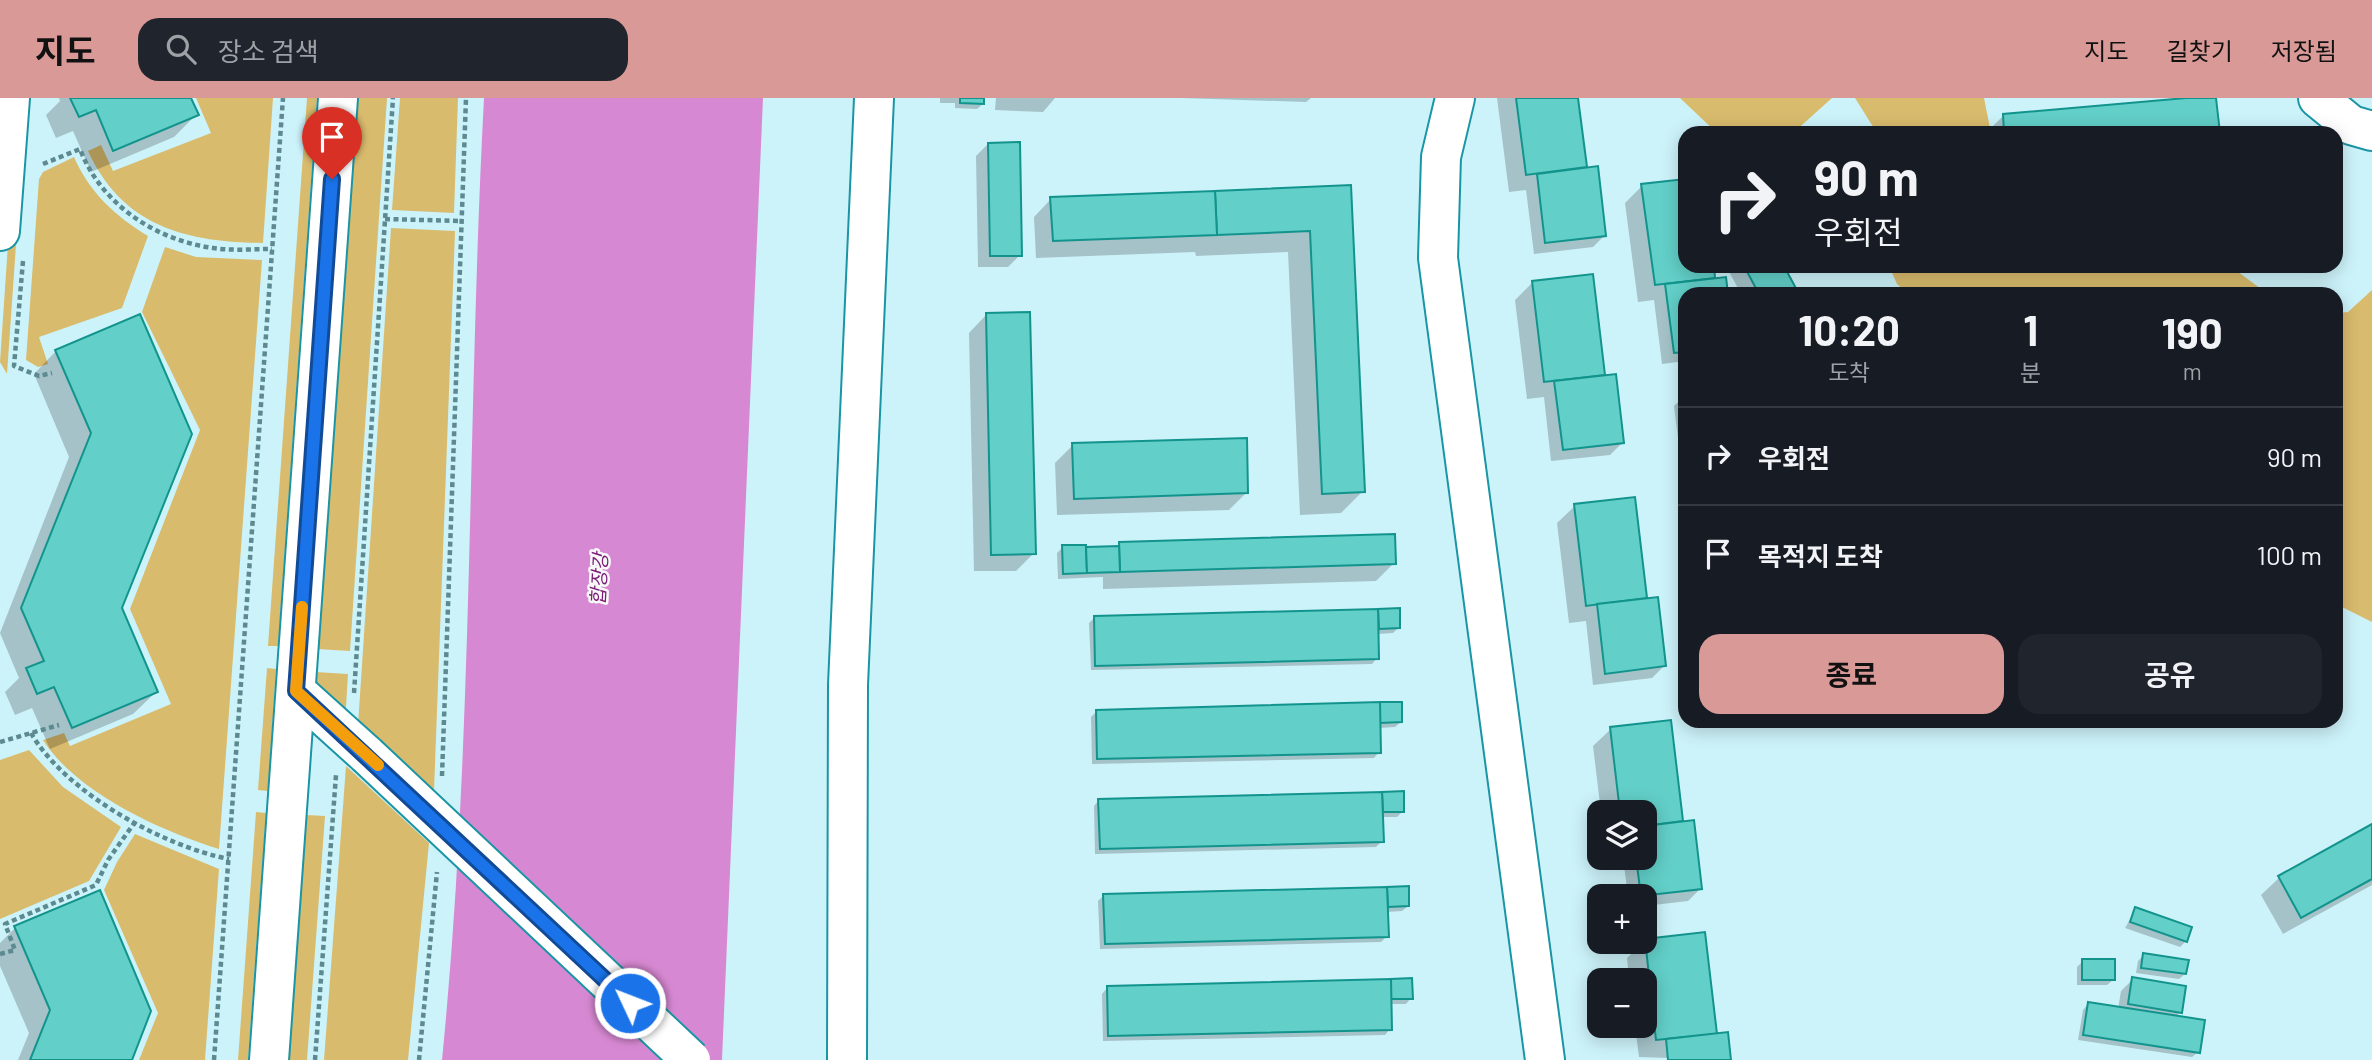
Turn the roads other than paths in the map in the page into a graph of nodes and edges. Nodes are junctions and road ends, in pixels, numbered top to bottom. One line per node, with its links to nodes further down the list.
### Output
1 (9, 98): 7 (street)
2 (338, 98): 8 (street)
3 (874, 98): 11 (street)
4 (1455, 98): 12 (street)
5 (2318, 98): 6 (street)
6 (2372, 131)
7 (12, 239)
8 (296, 691): 9 (street); 10 (street, bridge)
9 (269, 1060)
10 (691, 1060)
11 (847, 1060)
12 (1545, 1060)

